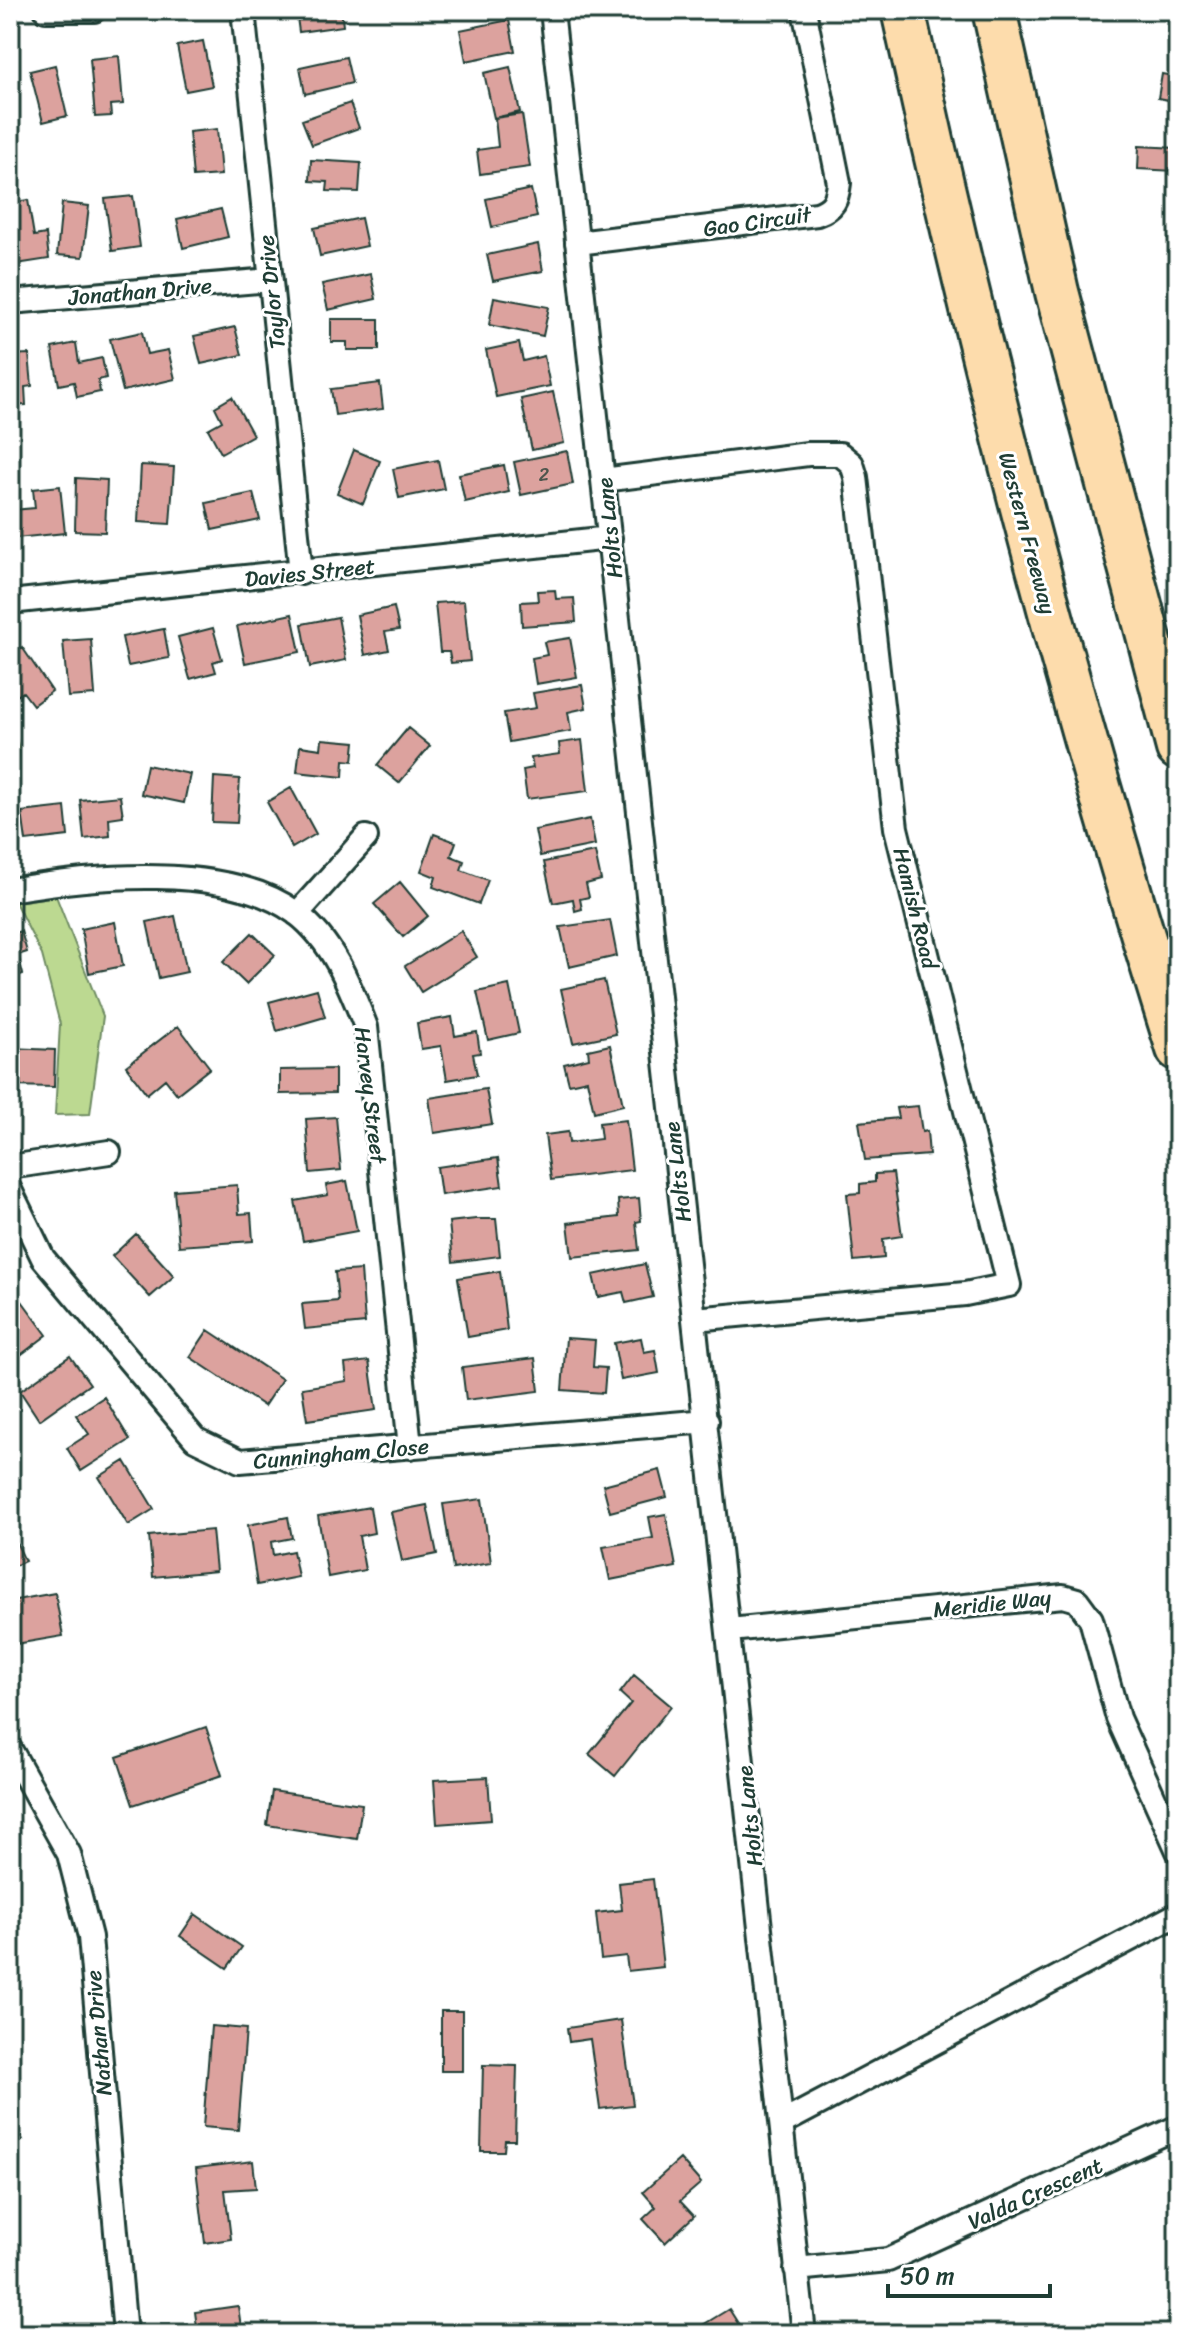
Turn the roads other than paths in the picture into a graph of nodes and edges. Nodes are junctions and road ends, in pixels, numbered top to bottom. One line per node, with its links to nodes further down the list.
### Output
1 (46, 10): 2 (street)
2 (94, 10)
3 (243, 10): 9 (street, Taylor Drive)
4 (552, 10): 8 (street, Holts Lane)
5 (804, 10): 8 (street, Gao Circuit)
6 (903, 10): 19 (highway, Western Freeway)
7 (994, 10): 15 (highway)
8 (577, 243): 11 (street, Holts Lane)
9 (270, 280): 10 (street, Jonathan Drive); 13 (street, Taylor Drive)
10 (10, 302)
11 (603, 480): 12 (street, Holts Lane); 23 (street, Hamish Road)
12 (610, 538): 13 (street, Davies Street); 23 (street, Holts Lane)
13 (301, 573): 14 (street, Davies Street)
14 (10, 602)
15 (1178, 748)
16 (366, 837): 18 (street)
17 (10, 890): 18 (street, Harvey Street)
18 (297, 914): 25 (street, Harvey Street)
19 (1178, 1049)
20 (109, 1152): 21 (street)
21 (10, 1167)
22 (10, 1190): 25 (street, Cunningham Close)
23 (695, 1319): 24 (street, Holts Lane)
24 (707, 1421): 25 (street, Cunningham Close); 26 (street, Holts Lane)
25 (410, 1447)
26 (730, 1630): 28 (street, Meridie Way); 30 (street, Holts Lane)
27 (10, 1749): 33 (street, Nathan Drive)
28 (1178, 1851)
29 (1178, 1914): 30 (street)
30 (782, 2123): 32 (street, Holts Lane)
31 (1178, 2127): 32 (street, Valda Crescent)
32 (796, 2269): 34 (street, Holts Lane)
33 (125, 2334)
34 (804, 2334)

